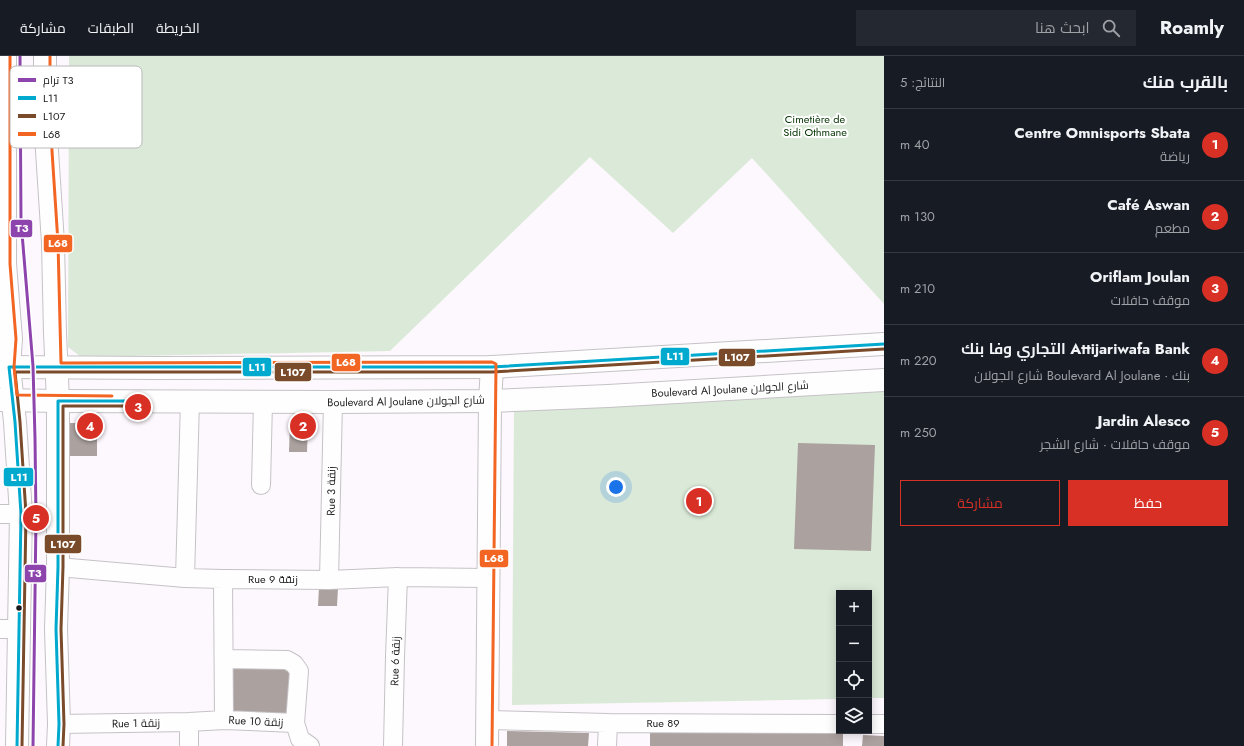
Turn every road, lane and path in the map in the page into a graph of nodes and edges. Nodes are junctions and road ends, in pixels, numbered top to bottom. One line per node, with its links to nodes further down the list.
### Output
1 (5, 56): 3 (main road)
2 (47, 148): 9 (main road)
3 (5, 264): 4 (main road); 7 (main road)
4 (0, 288)
5 (884, 344): 6 (main road)
6 (608, 361): 8 (main road); 11 (main road)
7 (5, 367): 9 (main road); 12 (main road)
8 (492, 367): 9 (main road); 13 (main road)
9 (56, 368): 14 (main road)
10 (884, 380): 11 (main road, Boulevard Al Joulane شارع الجولان)
11 (608, 396): 13 (main road, Boulevard Al Joulane شارع الجولان)
12 (6, 400): 14 (main road, Boulevard Al Joulane شارع الجولان); 19 (main road)
13 (490, 400): 17 (main road, Boulevard Al Joulane شارع الجولان); 23 (main road)
14 (58, 401): 15 (main road, Boulevard Al Joulane شارع الجولان); 20 (main road)
15 (190, 401): 16 (main road, Boulevard Al Joulane شارع الجولان); 22 (street)
16 (263, 402): 17 (main road, Boulevard Al Joulane شارع الجولان); 18 (street)
17 (332, 402): 25 (street, Rue 3 زنقة)
18 (261, 485)
19 (10, 514): 26 (main road)
20 (58, 567): 22 (street, Rue 9 زنقة); 33 (main road)
21 (398, 577): 23 (street, Rue 9 زنقة); 25 (street, Rue 9 زنقة); 41 (street, Rue 6 زنقة)
22 (185, 578): 24 (street, Rue 9 زنقة)
23 (489, 578): 29 (main road)
24 (223, 579): 25 (street, Rue 9 زنقة); 27 (street)
25 (329, 580)
26 (9, 629): 37 (main road)
27 (224, 659): 28 (street); 31 (street)
28 (224, 720): 30 (street, Rue 10 زنقة); 31 (street, Rue 10 زنقة)
29 (487, 720): 32 (street, Rue 89); 42 (main road)
30 (189, 722): 33 (street, Rue 1 زنقة); 39 (street)
31 (295, 723): 40 (street, Rue 10 زنقة)
32 (608, 723): 34 (street, Rue 89); 43 (street)
33 (59, 724): 38 (main road)
34 (836, 724)
35 (872, 724): 36 (street)
36 (884, 724)
37 (17, 746)
38 (58, 746)
39 (189, 746)
40 (310, 746)
41 (393, 746)
42 (487, 746)
43 (607, 746)

